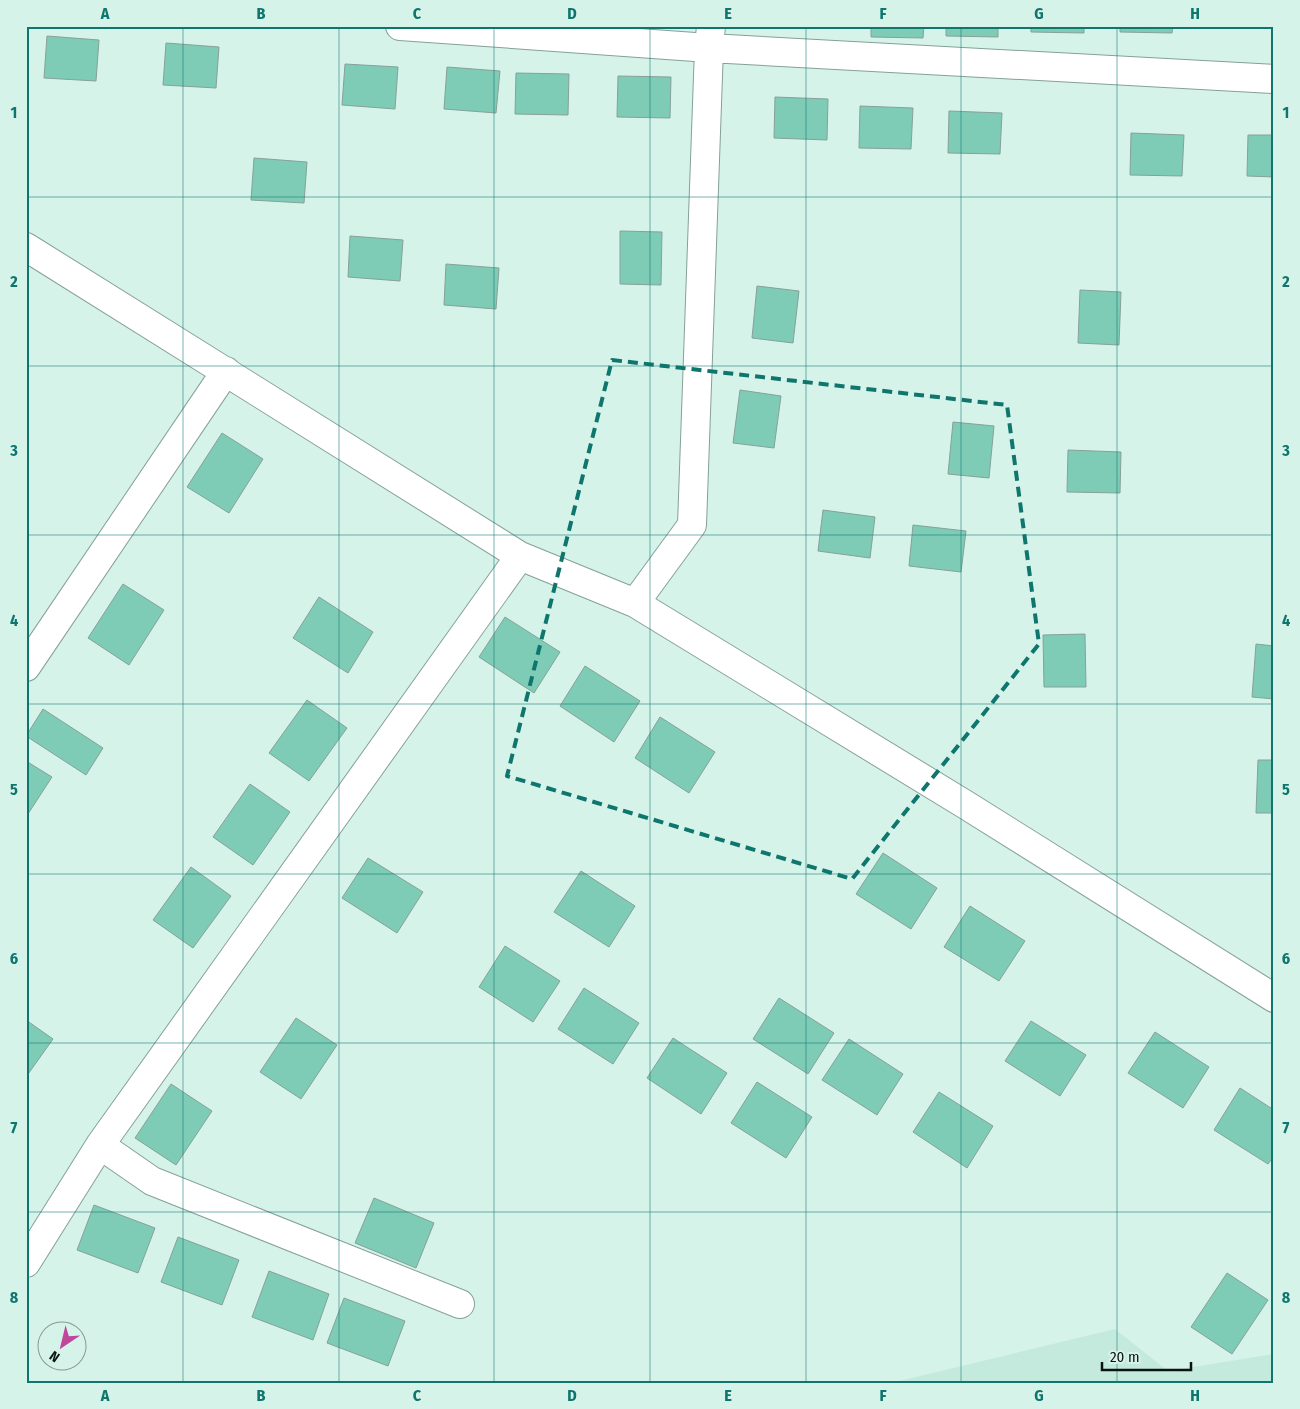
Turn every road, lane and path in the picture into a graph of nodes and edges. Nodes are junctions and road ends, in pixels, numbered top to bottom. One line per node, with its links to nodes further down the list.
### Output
1 (400, 26): 2 (street)
2 (710, 37): 3 (street); 7 (street)
3 (1274, 79)
4 (26, 247): 5 (street)
5 (226, 371): 6 (street); 8 (street)
6 (520, 556): 7 (street); 10 (street)
7 (635, 602): 9 (street)
8 (26, 667)
9 (1274, 998)
10 (100, 1146): 11 (street); 12 (street)
11 (26, 1263)
12 (460, 1304)

